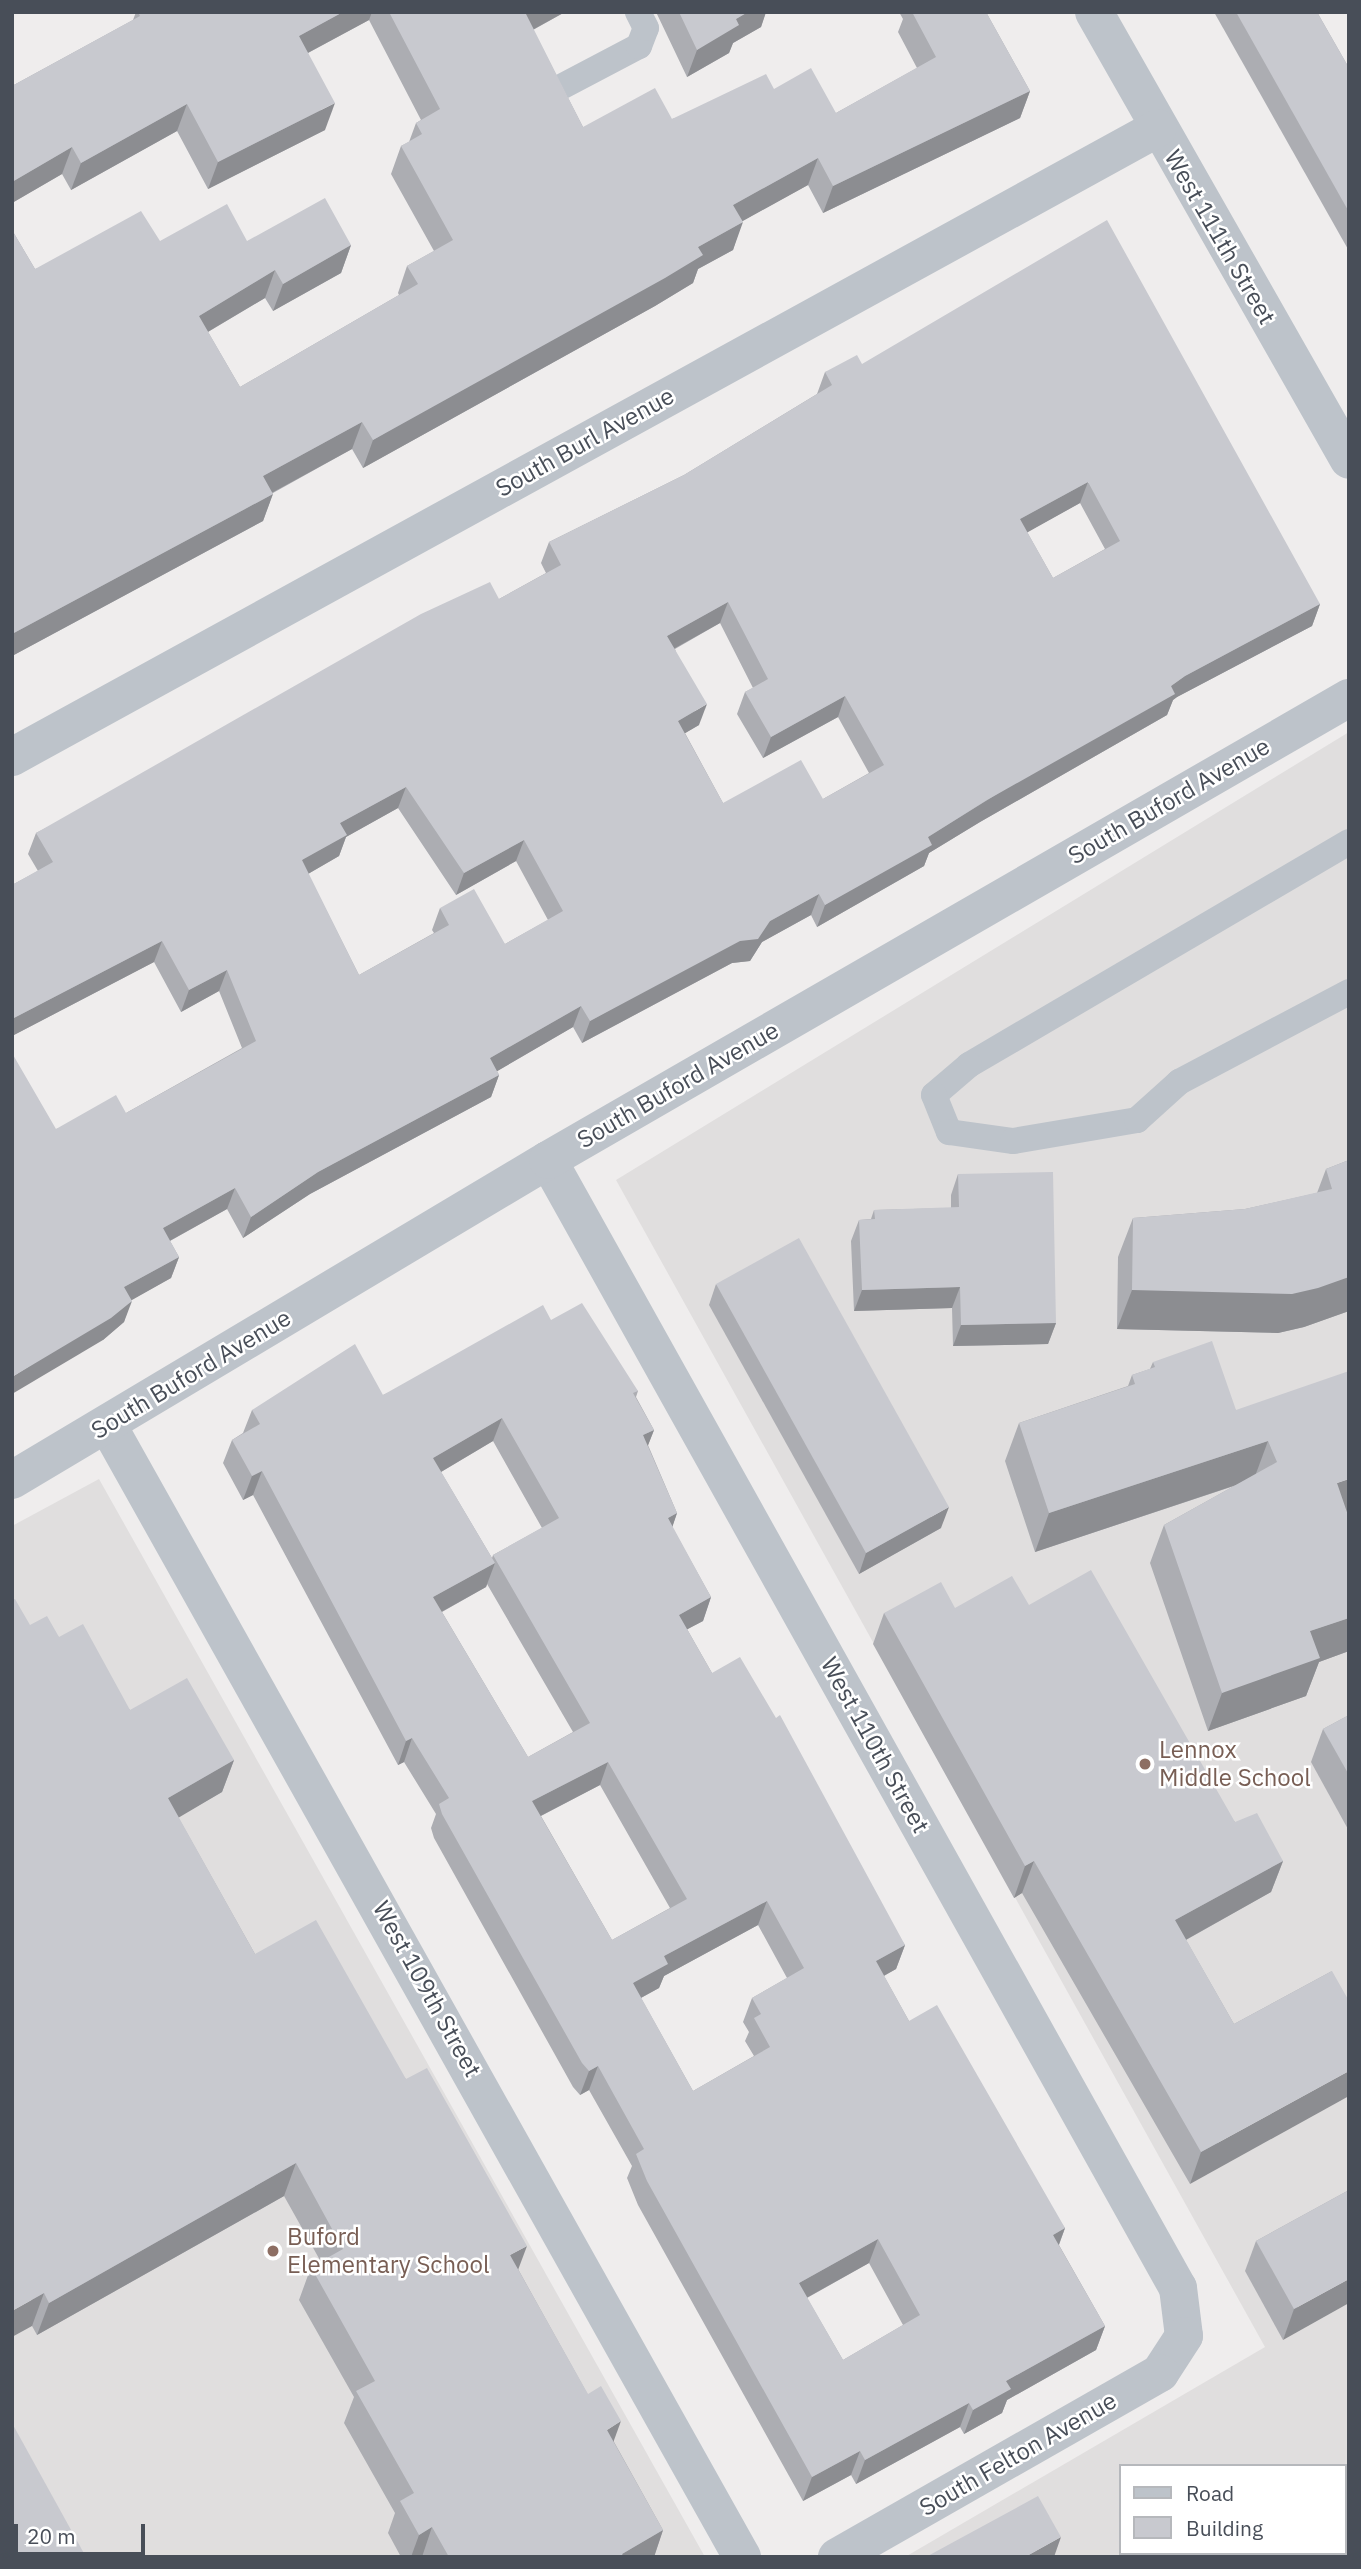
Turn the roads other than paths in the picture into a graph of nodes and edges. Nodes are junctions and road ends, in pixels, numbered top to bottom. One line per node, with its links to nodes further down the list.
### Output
1 (638, 12): 3 (lane)
2 (1094, 12): 4 (street, West 111th Street)
3 (561, 87)
4 (1158, 128): 5 (street, West 111th Street); 7 (street, South Burl Avenue)
5 (1349, 460)
6 (1349, 698): 10 (street, South Buford Avenue)
7 (12, 757)
8 (1349, 842): 9 (lane)
9 (1349, 992)
10 (548, 1160): 11 (street, South Buford Avenue); 13 (street, West 110th Street)
11 (107, 1424): 12 (street, South Buford Avenue); 14 (street, West 109th Street)
12 (12, 1480)
13 (1184, 2336): 15 (street, South Felton Avenue)
14 (742, 2557)
15 (837, 2557)

